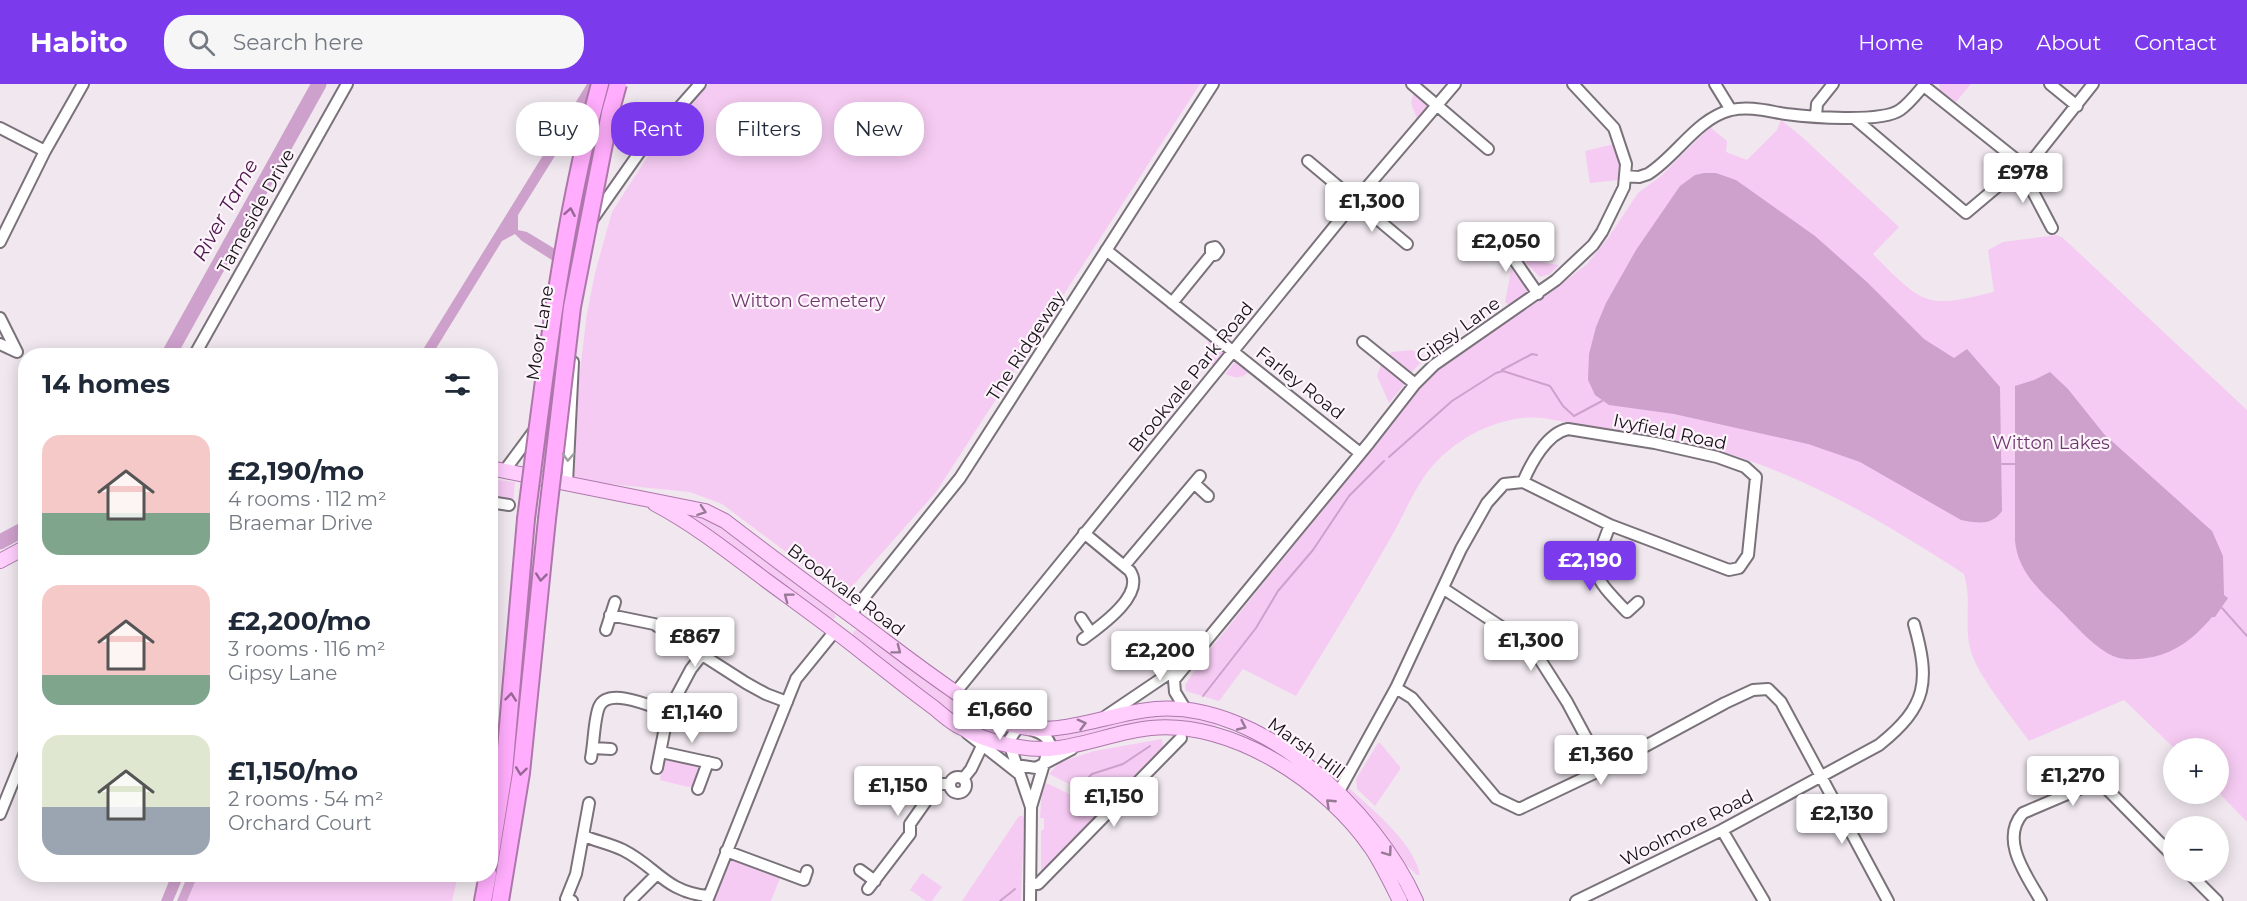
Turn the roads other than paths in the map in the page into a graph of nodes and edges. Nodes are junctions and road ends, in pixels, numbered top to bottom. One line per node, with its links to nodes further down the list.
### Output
1 (83, 84): 22 (street)
2 (347, 84): 39 (street, Tameside Drive)
3 (600, 84): 95 (highway, one-way to 3, bridge)
4 (618, 84): 110 (highway, one-way to 110, bridge)
5 (700, 84): 27 (street, Moor Lane)
6 (1213, 84): 32 (street, The Ridgeway)
7 (1412, 84): 15 (street)
8 (1455, 84): 15 (street, Brookvale Park Road)
9 (1573, 84): 25 (street, Gipsy Lane)
10 (1714, 84): 17 (street)
11 (1833, 84): 18 (street)
12 (2050, 84): 16 (street)
13 (2094, 84): 16 (street)
14 (1924, 85): 19 (street); 24 (street)
15 (1438, 106): 21 (street); 26 (street, Brookvale Park Road)
16 (2076, 106): 24 (street)
17 (1731, 110): 18 (street); 25 (street)
18 (1816, 117): 19 (street)
19 (1854, 118): 24 (street)
20 (0, 128): 22 (street)
21 (1488, 148)
22 (45, 151): 30 (street)
23 (1308, 161): 26 (street)
24 (2022, 166): 28 (street)
25 (1625, 176): 34 (street, Gipsy Lane)
26 (1356, 200): 31 (street); 41 (street, Brookvale Park Road)
27 (606, 201): 46 (street, Moor Lane); 48 (street, Moor Lane, one-way to 48)
28 (2052, 228)
29 (1498, 236): 34 (street)
30 (0, 242)
31 (1407, 244)
32 (1106, 250): 35 (street, Farley Road); 62 (street, The Ridgeway)
33 (1211, 255): 35 (street)
34 (1538, 294): 43 (street, Gipsy Lane)
35 (1172, 303): 41 (street, Farley Road)
36 (0, 318): 40 (street)
37 (1363, 342): 43 (street)
38 (0, 344): 42 (street)
39 (198, 348)
40 (18, 351)
41 (1234, 352): 44 (street, Farley Road); 54 (street, Brookvale Park Road)
42 (18, 354)
43 (1415, 384): 44 (street, Gipsy Lane)
44 (1360, 453): 68 (street, Gipsy Lane)
45 (498, 469): 46 (main road, Brookvale Road)
46 (505, 470): 48 (main road, Brookvale Road)
47 (1523, 482): 53 (street, Ivyfield Road); 53 (street, Ivyfield Road); 58 (street)
48 (567, 483): 50 (main road, Brookvale Road)
49 (1208, 496): 57 (street)
50 (645, 499): 62 (main road, Brookvale Road, one-way to 62); 66 (main road, Brookvale Road, one-way to 50)
51 (498, 503): 52 (street)
52 (509, 505)
53 (1610, 525): 60 (street)
54 (1084, 533): 57 (street); 70 (street, Brookvale Park Road)
55 (18, 551): 56 (main road)
56 (0, 561)
57 (1124, 566): 63 (street)
58 (1444, 589): 69 (street); 87 (street)
59 (615, 602): 61 (street)
60 (1638, 602)
61 (610, 615): 65 (street); 67 (street)
62 (850, 615): 66 (main road); 70 (main road, Brookvale Road, one-way to 70)
63 (1081, 618)
64 (1914, 624): 89 (street, Woolmore Road)
65 (606, 630)
66 (836, 631): 71 (street); 76 (main road, Brookvale Road)
67 (702, 655): 71 (street); 73 (street)
68 (1193, 657): 72 (street, Gipsy Lane); 74 (street, Gipsy Lane)
69 (1396, 688): 87 (street); 93 (street)
70 (956, 693): 75 (main road, Brookvale Road)
71 (787, 702): 101 (street)
72 (1186, 710): 74 (main road, Marsh Hill); 93 (main road, Marsh Hill, one-way to 93)
73 (668, 712): 81 (street); 83 (street)
74 (1103, 718): 75 (main road, Marsh Hill, one-way to 74)
75 (1018, 726): 80 (street); 82 (street)
76 (962, 729): 79 (street); 80 (main road, Brookvale Road)
77 (1103, 737): 82 (main road, Marsh Hill); 84 (street); 114 (main road, Marsh Hill, one-way to 77)
78 (1181, 738): 107 (street)
79 (982, 746): 86 (street); 102 (street)
80 (1010, 746): 82 (main road, Marsh Hill); 86 (street)
81 (611, 749)
82 (1050, 749): 84 (street)
83 (661, 752): 85 (street); 92 (street)
84 (1044, 766): 86 (street); 96 (street)
85 (657, 768)
86 (1017, 769): 96 (street)
87 (1603, 769): 89 (street)
88 (18, 771): 91 (street)
89 (1821, 776): 98 (street, Woolmore Road); 118 (street)
90 (0, 781): 91 (street)
91 (12, 786): 97 (street)
92 (699, 789)
93 (1338, 793): 115 (main road, Marsh Hill, one-way to 115)
94 (589, 803): 99 (street)
95 (498, 804)
96 (1031, 807): 107 (street)
97 (0, 814)
98 (1722, 830): 116 (street, Woolmore Road); 117 (street)
99 (584, 836): 104 (street); 111 (street)
100 (2163, 846): 119 (street)
101 (726, 851): 103 (street); 108 (street)
102 (860, 870)
103 (807, 871)
104 (656, 875): 108 (street); 112 (street)
105 (487, 882): 109 (highway)
106 (2198, 882): 120 (street)
107 (1030, 884): 113 (street)
108 (707, 899)
109 (483, 901)
110 (500, 901)
111 (572, 901)
112 (630, 901)
113 (1030, 901)
114 (1400, 901)
115 (1416, 901)
116 (1576, 901)
117 (1764, 901)
118 (1888, 901)
119 (2041, 901)
120 (2217, 901)

